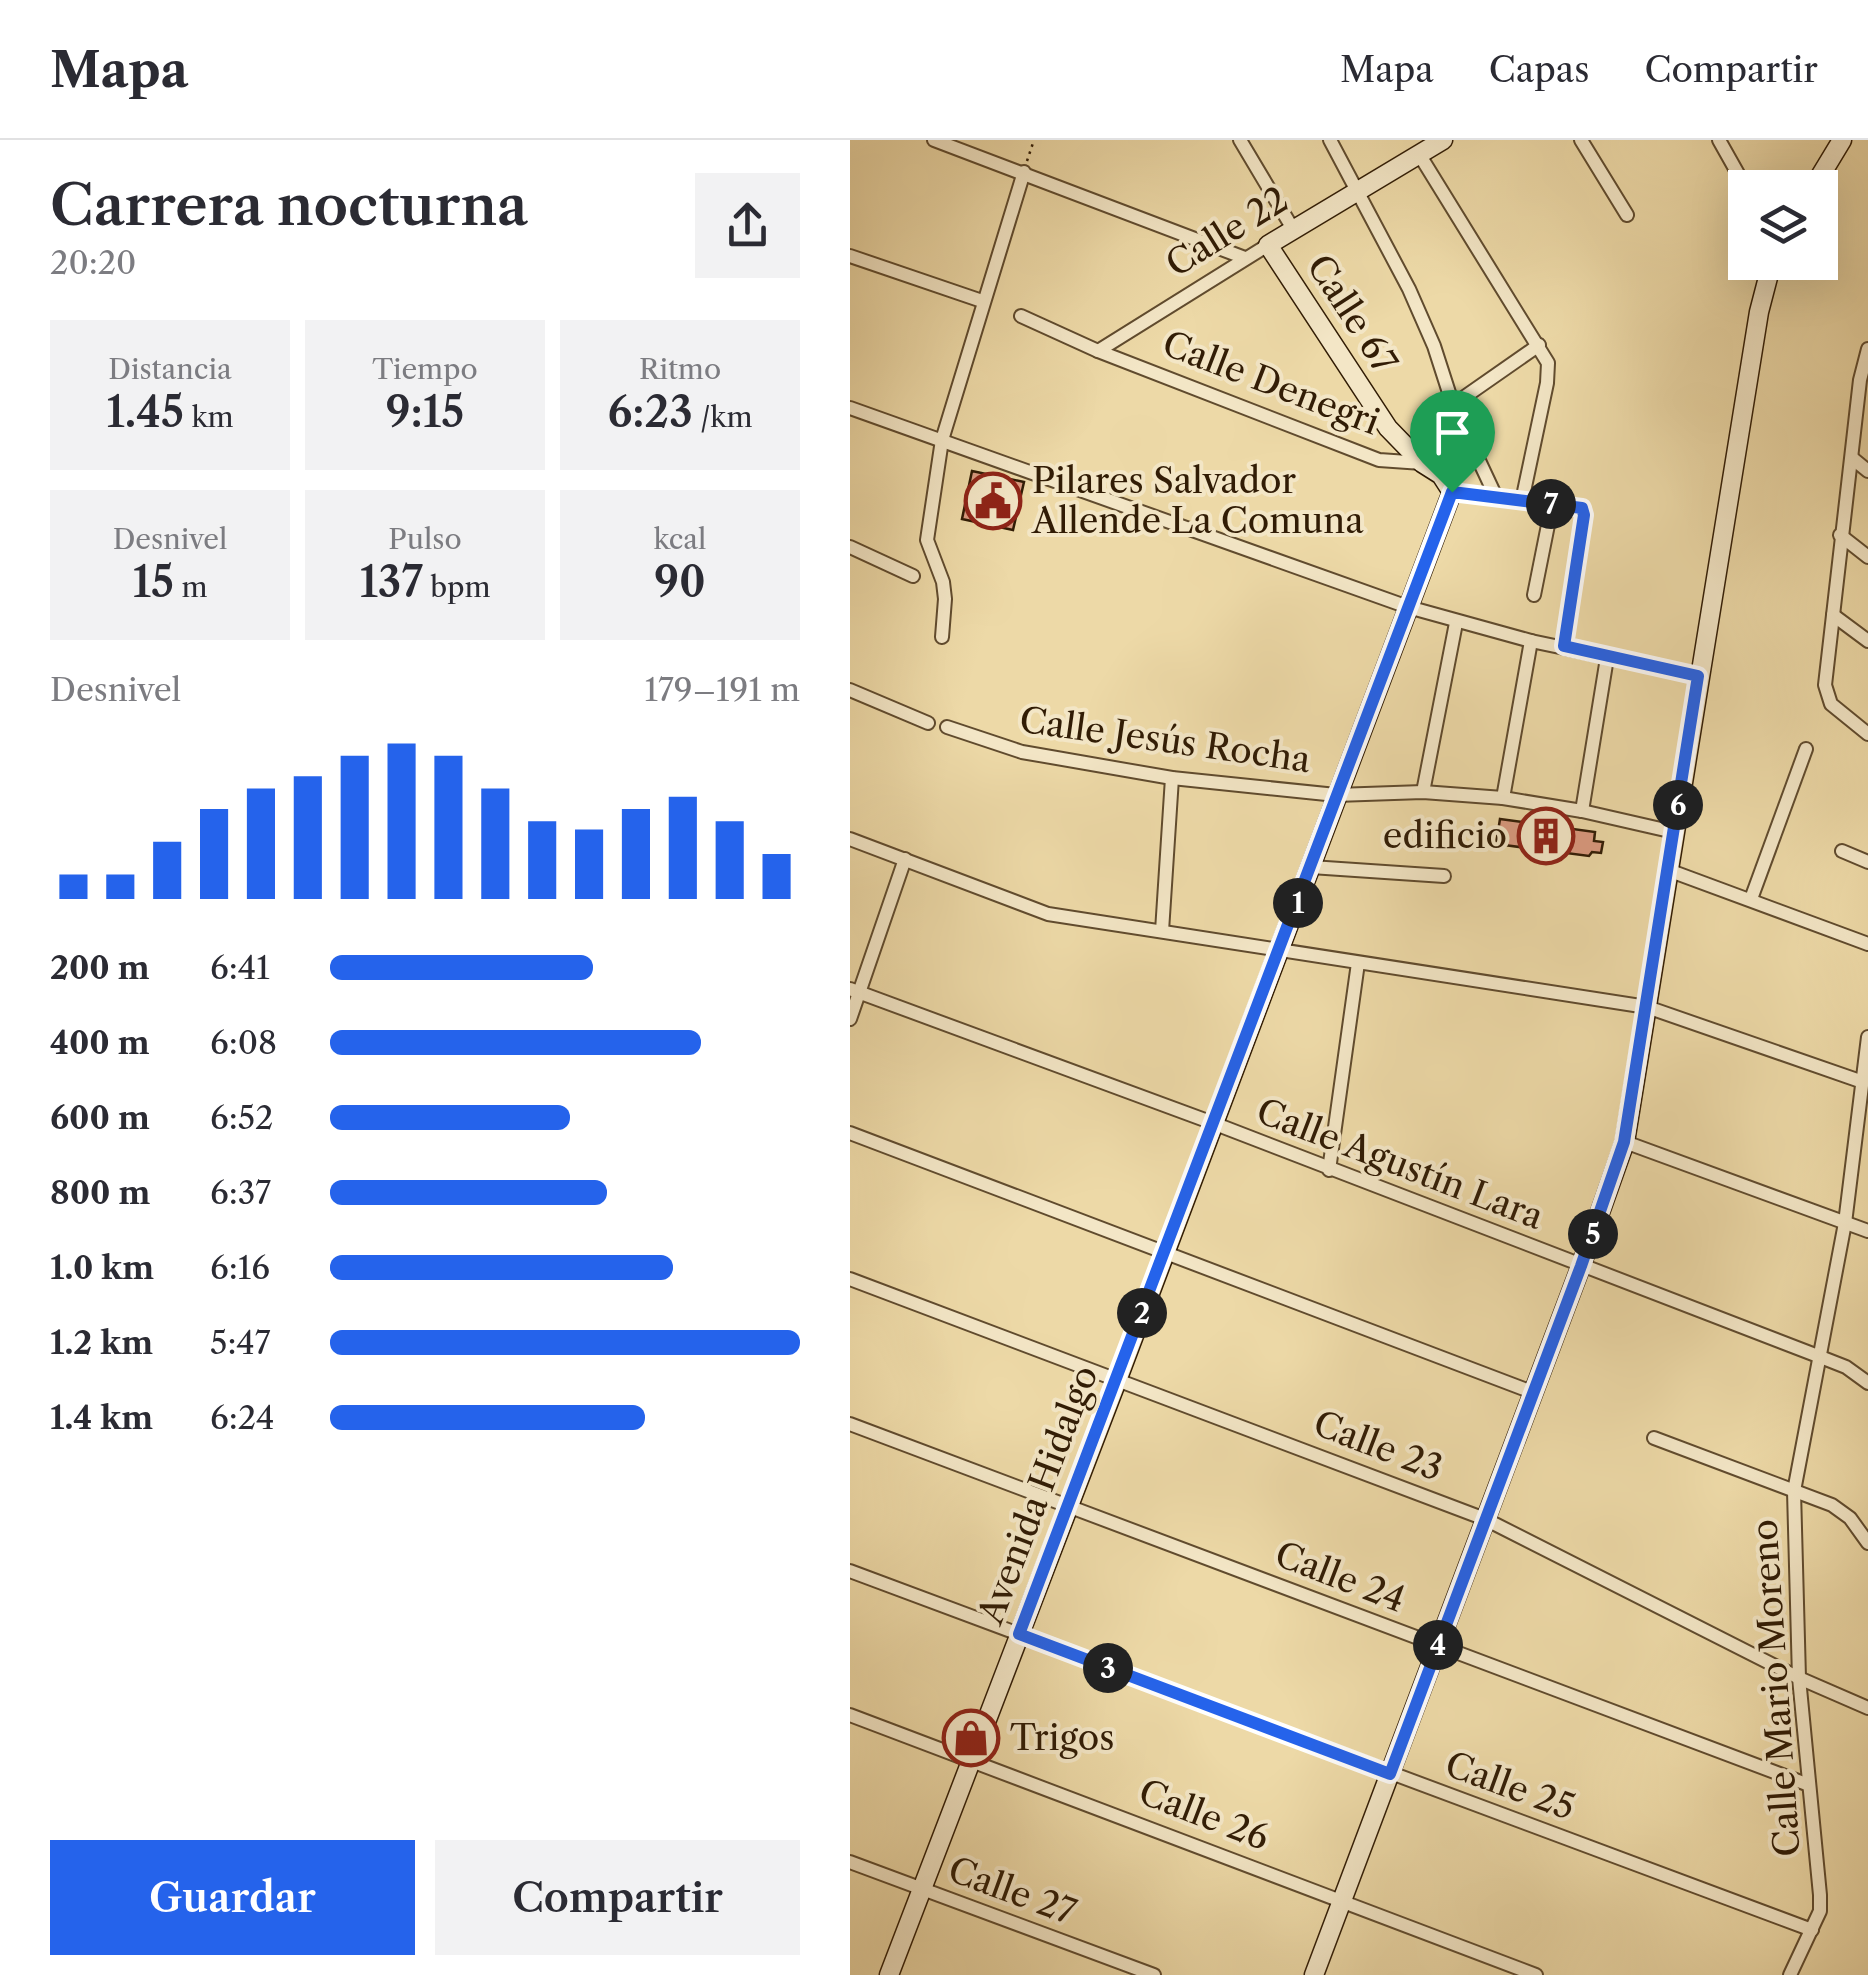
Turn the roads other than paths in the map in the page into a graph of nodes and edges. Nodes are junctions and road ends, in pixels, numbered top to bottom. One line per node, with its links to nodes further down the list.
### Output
1 (934, 140): 11 (street)
2 (1240, 140): 14 (street)
3 (1330, 140): 12 (street)
4 (1442, 140): 8 (street, Calle 22)
5 (1581, 140): 13 (street)
6 (1719, 140): 9 (street)
7 (1842, 140): 10 (street)
8 (1419, 154): 12 (street, Calle 22); 21 (street)
9 (1736, 170)
10 (1824, 170)
11 (1024, 172): 17 (street); 19 (street)
12 (1359, 189): 14 (street, Calle 22); 25 (street)
13 (1628, 215)
14 (1293, 228): 15 (street, Calle 22)
15 (1268, 244): 17 (street, Calle 22); 29 (street, Calle 67)
16 (850, 256): 19 (street)
17 (1245, 258): 23 (street, Calle 22)
18 (1767, 280): 48 (street)
19 (982, 301): 27 (street)
20 (1021, 316): 23 (street, Calle Denegri)
21 (1539, 345): 25 (street); 33 (street)
22 (1868, 349): 24 (street)
23 (1098, 351): 29 (street, Calle Denegri)
24 (1864, 383): 28 (street)
25 (1453, 405): 32 (street)
26 (850, 408): 27 (street)
27 (942, 440): 40 (street); 43 (street)
28 (1852, 458): 30 (street); 35 (street)
29 (1422, 462): 31 (street)
30 (1868, 471)
31 (1452, 492): 32 (street); 40 (street, Avenida Hidalgo)
32 (1496, 497): 33 (street)
33 (1522, 501): 34 (street)
34 (1552, 504): 39 (street); 46 (street)
35 (1840, 535): 37 (street); 41 (street)
36 (850, 547): 38 (street)
37 (1868, 557)
38 (913, 576)
39 (1534, 596)
40 (1408, 608): 42 (street); 56 (street, Avenida Hidalgo)
41 (1833, 614): 45 (street); 52 (street)
42 (1456, 623): 44 (street); 55 (street)
43 (942, 636)
44 (1531, 641): 46 (street); 57 (street)
45 (1868, 641)
46 (1564, 646): 47 (street)
47 (1607, 658): 48 (street); 58 (street)
48 (1698, 676): 59 (street)
49 (850, 690): 50 (street)
50 (928, 723)
51 (947, 727): 54 (street, Calle Jesús Rocha)
52 (1868, 734)
53 (1806, 749): 67 (street)
54 (1172, 778): 56 (street, Calle Jesús Rocha); 68 (street)
55 (1424, 792): 56 (street, Calle Jesús Rocha); 57 (street, Calle Jesús Rocha)
56 (1336, 794): 64 (street, Avenida Hidalgo)
57 (1503, 798): 58 (street, Calle Jesús Rocha)
58 (1582, 811): 59 (street, Calle Jesús Rocha)
59 (1674, 832): 65 (street)
60 (850, 839): 62 (street)
61 (1842, 851): 63 (street)
62 (905, 860): 68 (street); 72 (street)
63 (1868, 862)
64 (1311, 867): 66 (street); 70 (street, Avenida Hidalgo)
65 (1668, 870): 67 (street); 73 (street)
66 (1444, 876)
67 (1751, 899): 69 (street)
68 (1162, 931): 70 (street)
69 (1868, 944)
70 (1280, 950): 71 (street); 77 (street, Avenida Hidalgo)
71 (1358, 962): 73 (street); 80 (street)
72 (855, 991): 74 (street); 77 (street, Calle Agustín Lara)
73 (1647, 1007): 76 (street); 79 (street)
74 (850, 1019)
75 (1868, 1037): 76 (street, Calle Mario Moreno)
76 (1860, 1081): 81 (street, Calle Mario Moreno)
77 (1213, 1124): 80 (street, Calle Agustín Lara); 83 (street, Avenida Hidalgo)
78 (850, 1133): 83 (street)
79 (1624, 1142): 81 (street); 84 (street)
80 (1329, 1170): 84 (street, Calle Agustín Lara)
81 (1845, 1223): 82 (street); 86 (street, Calle Mario Moreno)
82 (1868, 1231)
83 (1166, 1250): 87 (street, Avenida Hidalgo); 89 (street)
84 (1581, 1266): 86 (street, Calle Agustín Lara); 89 (street)
85 (850, 1279): 87 (street, Calle 23)
86 (1818, 1356): 88 (street, Calle Agustín Lara); 92 (street, Calle Mario Moreno)
87 (1118, 1378): 93 (street, Avenida Hidalgo); 94 (street, Calle 23)
88 (1868, 1383)
89 (1532, 1392): 94 (street)
90 (850, 1424): 93 (street, Calle 24)
91 (1654, 1438): 92 (street)
92 (1794, 1491): 95 (street); 99 (street, Calle Mario Moreno)
93 (1070, 1506): 97 (street, Avenida Hidalgo); 98 (street, Calle 24)
94 (1486, 1519): 98 (street); 99 (street, Calle 23)
95 (1868, 1542)
96 (850, 1571): 97 (street, Calle 25)
97 (1019, 1634): 102 (street, Avenida Hidalgo); 103 (street, Calle 25)
98 (1438, 1646): 103 (street); 104 (street, Calle 24)
99 (1798, 1678): 100 (street, Calle 23); 104 (street, Calle Mario Moreno)
100 (1868, 1708)
101 (850, 1714): 102 (street, Calle 26)
102 (971, 1759): 106 (street, Avenida Hidalgo); 107 (street, Calle 26)
103 (1390, 1774): 107 (street); 108 (street, Calle 25)
104 (1809, 1785): 108 (street, Calle Mario Moreno)
105 (850, 1862): 106 (street, Calle 27)
106 (922, 1889): 109 (street, Avenida Hidalgo); 110 (street, Calle 27)
107 (1342, 1900): 111 (street); 112 (street, Calle 26)
108 (1812, 1930): 113 (street, Calle Mario Moreno)
109 (889, 1975)
110 (1154, 1975)
111 (1314, 1975)
112 (1536, 1975)
113 (1790, 1975)

